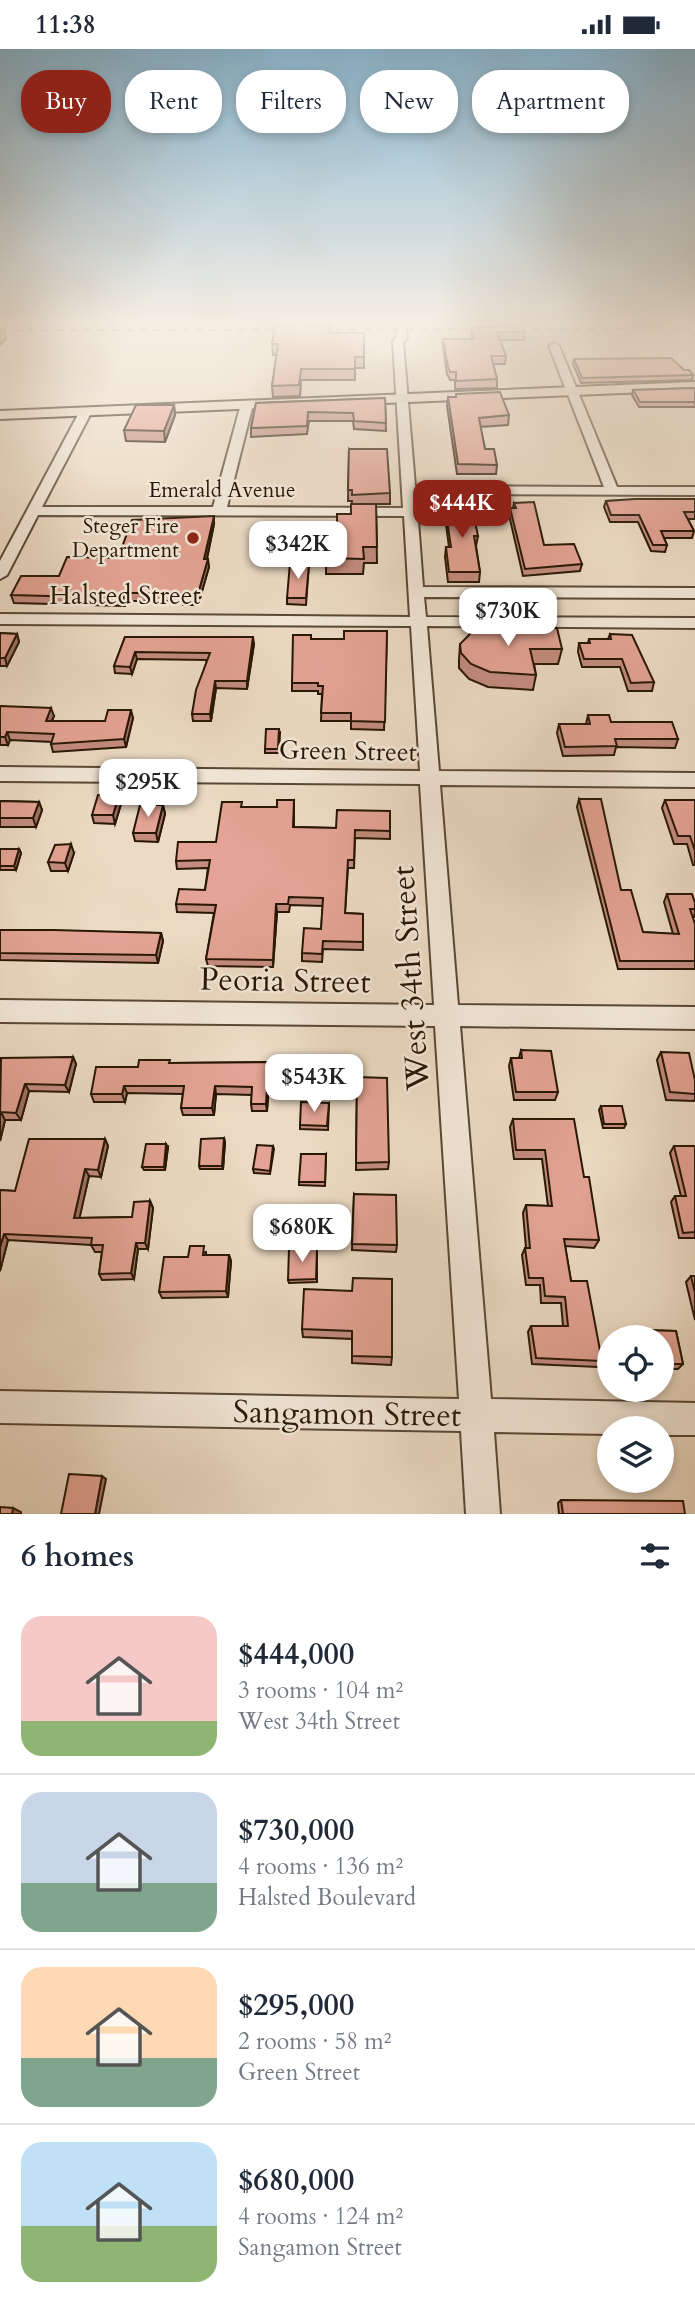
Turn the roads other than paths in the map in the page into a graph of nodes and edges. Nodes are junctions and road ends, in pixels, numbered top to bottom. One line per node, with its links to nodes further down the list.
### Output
1 (448, 394): 3 (main road)
2 (573, 394): 7 (street)
3 (402, 396): 4 (main road); 9 (street, West 34th Street)
4 (247, 404): 5 (main road); 11 (street)
5 (86, 411): 6 (main road); 10 (street)
6 (0, 415)
7 (612, 491): 8 (street, Emerald Avenue); 9 (street, Emerald Avenue)
8 (695, 491)
9 (410, 501): 11 (street, Emerald Avenue); 13 (street, West 34th Street)
10 (33, 511): 11 (street, Emerald Avenue); 12 (street)
11 (219, 512)
12 (0, 575)
13 (416, 592): 14 (street); 16 (street, West 34th Street)
14 (695, 593)
15 (0, 618): 16 (street, Halsted Street)
16 (419, 622): 17 (street); 19 (street, West 34th Street)
17 (695, 623)
18 (0, 774): 19 (street, Green Street)
19 (430, 778): 20 (street, Green Street); 22 (street, West 34th Street)
20 (695, 780)
21 (0, 1011): 22 (street, Peoria Street)
22 (447, 1016): 23 (street, Peoria Street); 25 (street, West 34th Street)
23 (695, 1018)
24 (0, 1407): 25 (street, Sangamon Street)
25 (476, 1417): 26 (street, Sangamon Street); 27 (street, West 34th Street)
26 (695, 1419)
27 (483, 1514)

